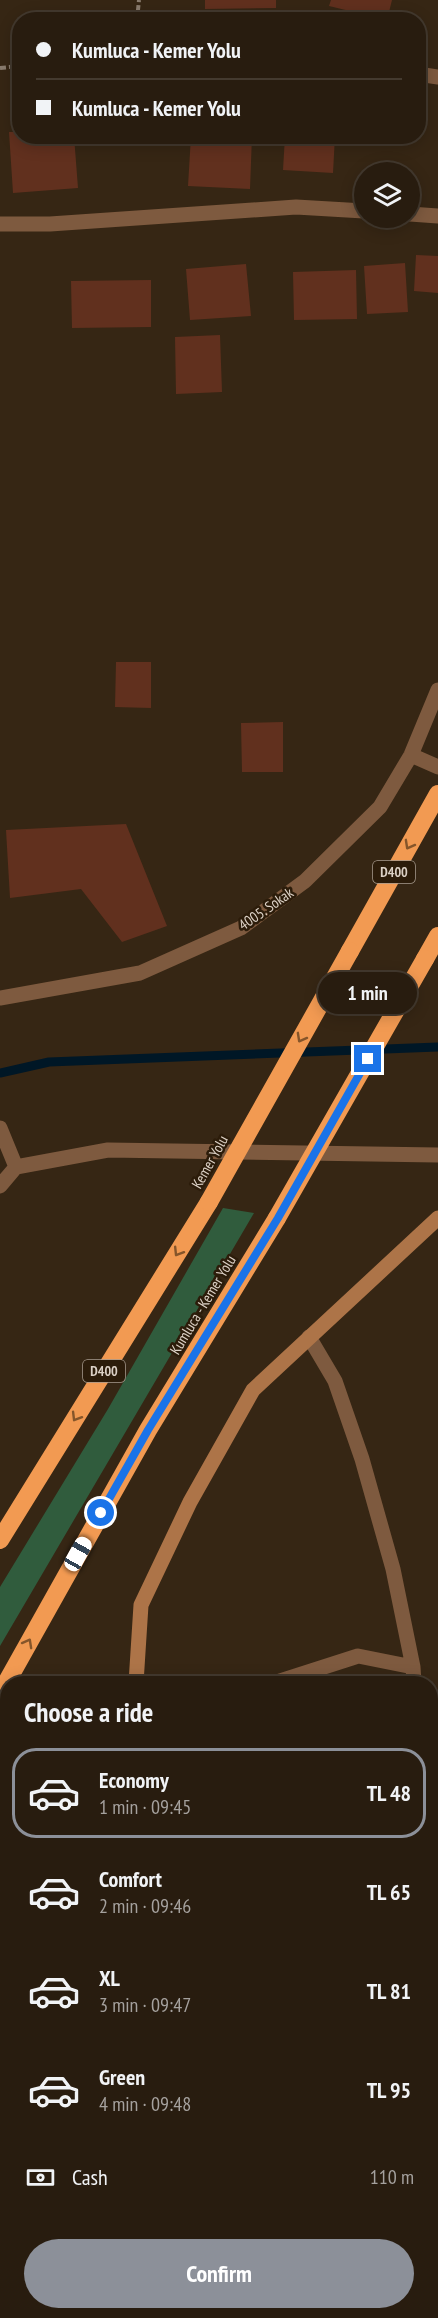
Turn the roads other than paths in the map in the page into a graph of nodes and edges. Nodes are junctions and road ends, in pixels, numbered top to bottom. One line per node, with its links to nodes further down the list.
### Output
1 (354, 210): 4 (street)
2 (420, 215): 3 (street)
3 (438, 216)
4 (0, 224)
5 (438, 690): 6 (street, 4005. Sokak)
6 (411, 755): 7 (street); 10 (street, 4005. Sokak)
7 (438, 767)
8 (438, 794): 17 (highway, Kemer Yolu / D400, one-way to 17, bridge)
9 (438, 936): 19 (highway, Kumluca - Kemer Yolu, one-way to 9, bridge)
10 (0, 998)
11 (0, 1128): 13 (street)
12 (438, 1155): 13 (street)
13 (16, 1167): 14 (street)
14 (0, 1186)
15 (438, 1218): 16 (street)
16 (309, 1337): 18 (street); 20 (street)
17 (0, 1540)
18 (413, 1667): 21 (street); 22 (street)
19 (10, 1676)
20 (136, 1676)
21 (296, 1676)
22 (414, 1676)

